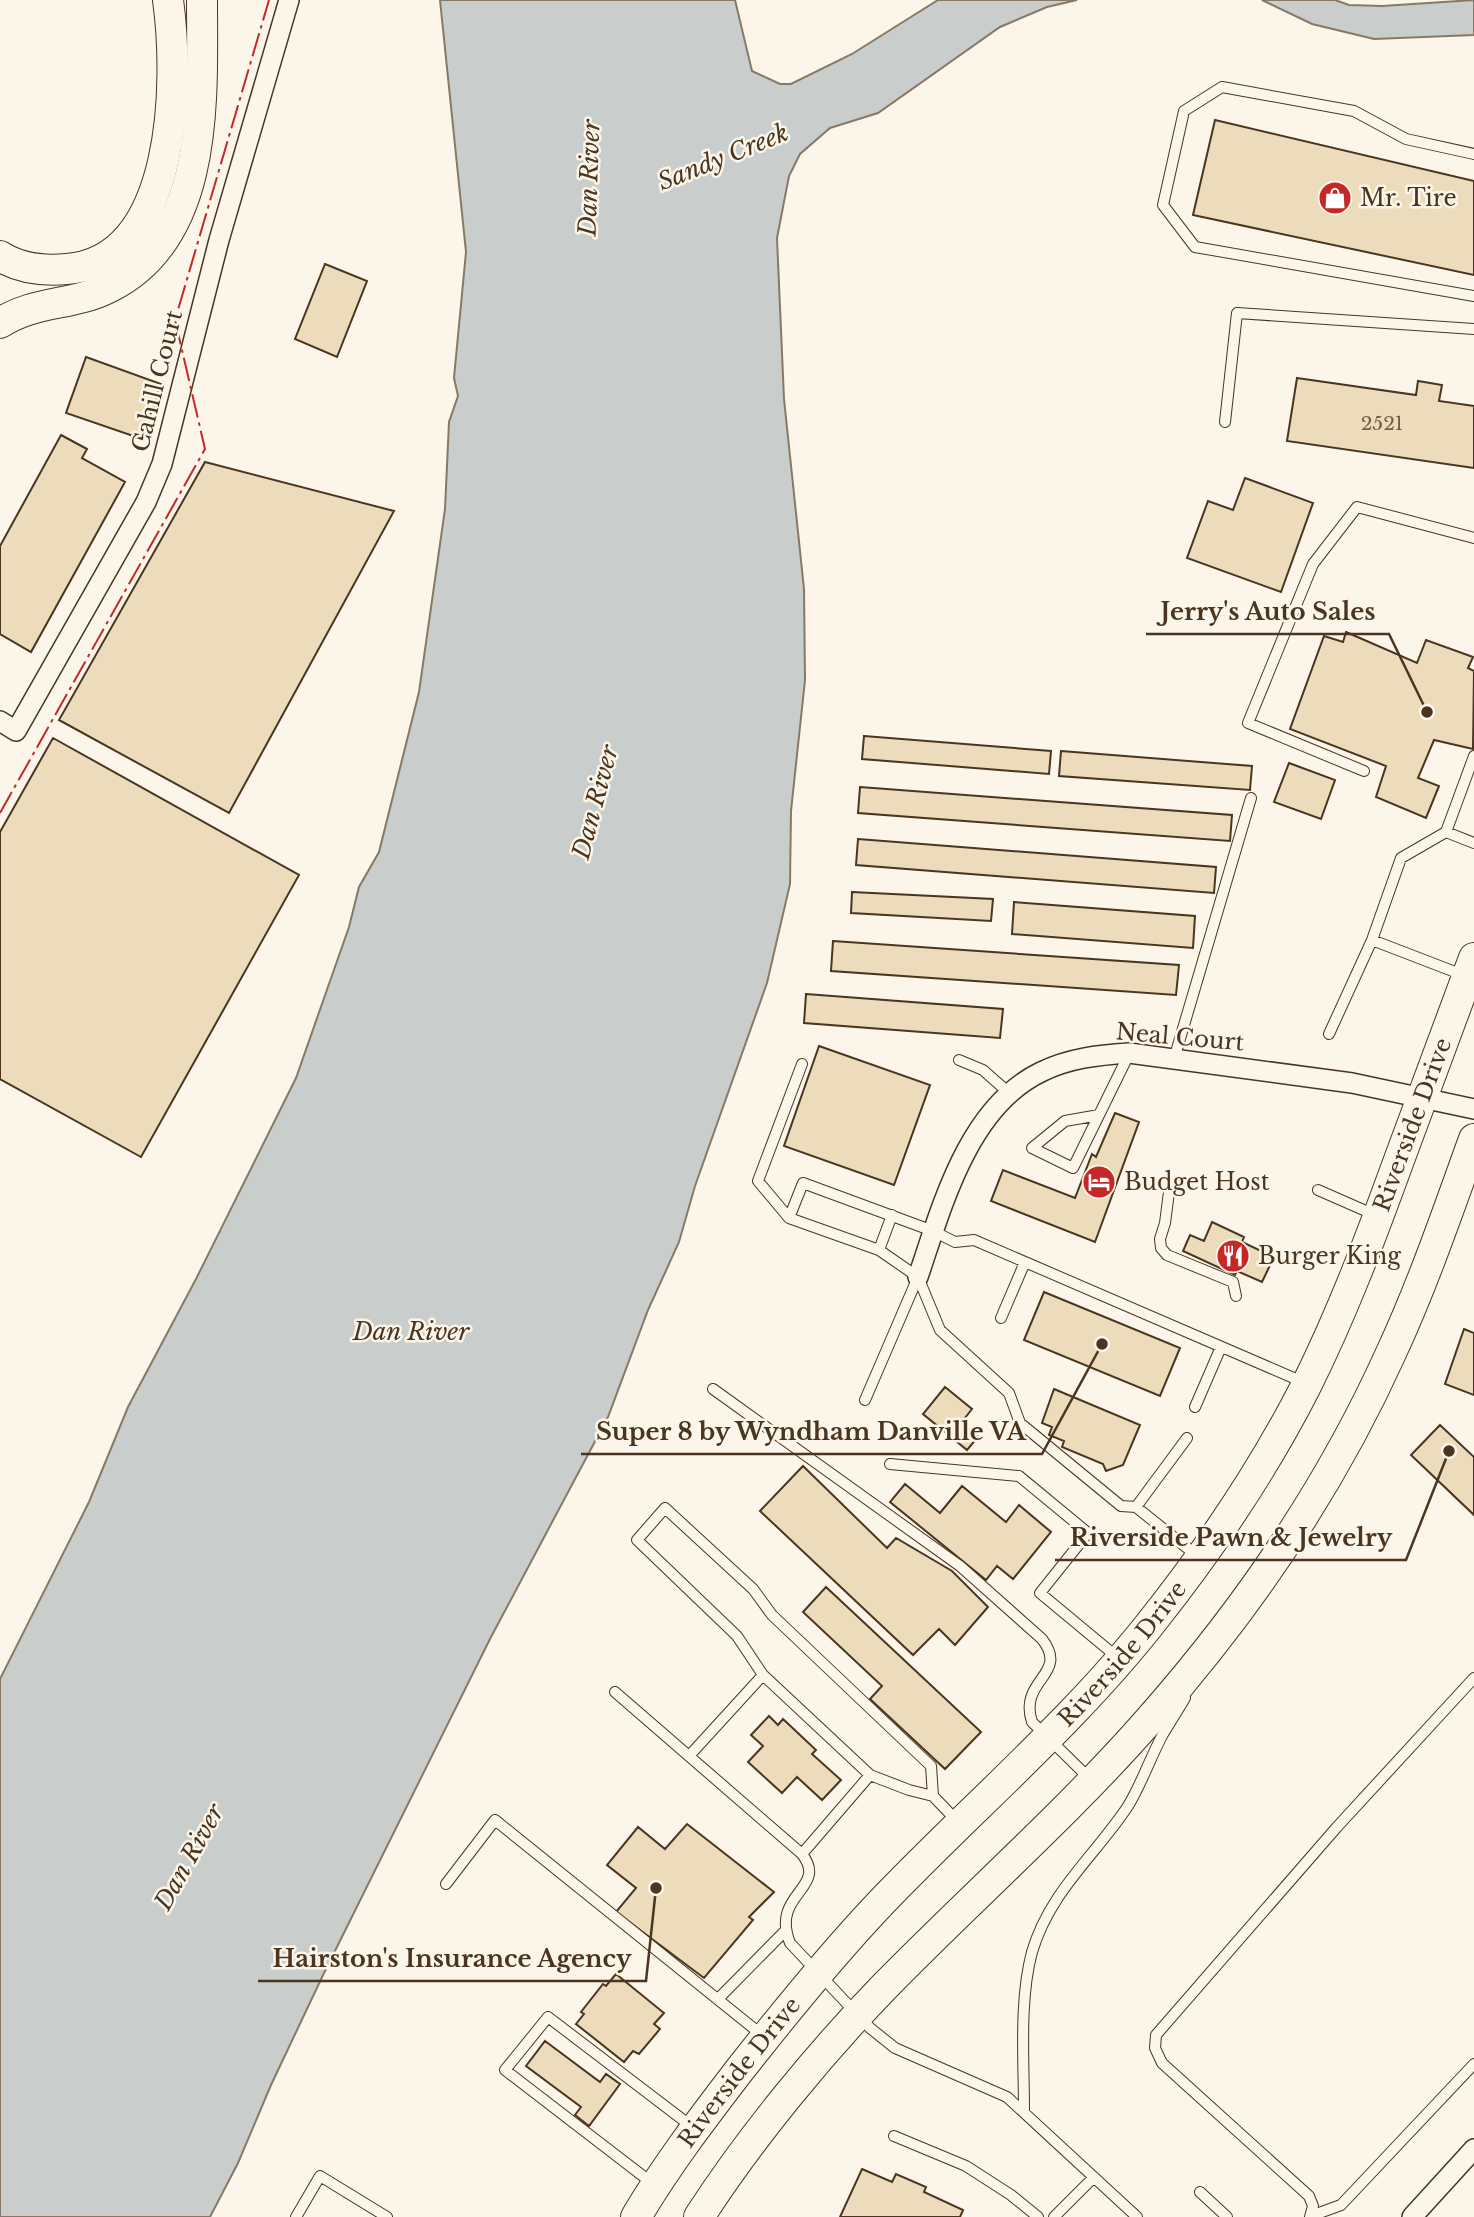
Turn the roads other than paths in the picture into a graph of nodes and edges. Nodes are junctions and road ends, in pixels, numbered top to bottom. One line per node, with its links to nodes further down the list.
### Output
1 (168, 0): 5 (main road)
2 (202, 0): 7 (main road)
3 (289, 0): 11 (street, Cahill Court)
4 (1474, 154): 6 (lane)
5 (0, 256)
6 (1474, 296)
7 (0, 323)
8 (1474, 329): 9 (lane)
9 (1225, 422)
10 (1474, 538): 14 (lane)
11 (0, 722)
12 (1474, 756): 13 (lane)
13 (1472, 770): 16 (lane)
14 (1364, 771)
15 (1251, 798): 22 (lane)
16 (1446, 832): 17 (lane); 18 (lane)
17 (1474, 843)
18 (1372, 940): 19 (lane); 20 (lane)
19 (1471, 968): 26 (main road, Riverside Drive)
20 (1329, 1034)
21 (1129, 1053): 22 (street, Neal Court); 25 (street, Neal Court); 28 (lane)
22 (1174, 1059): 26 (street, Neal Court)
23 (959, 1060): 25 (lane)
24 (802, 1063): 34 (lane)
25 (1009, 1093): 35 (street, Neal Court)
26 (1422, 1098): 27 (street, Neal Court); 33 (main road, Riverside Drive)
27 (1474, 1109)
28 (1099, 1115): 28 (lane)
29 (1474, 1139): 51 (main road)
30 (1318, 1190): 33 (lane)
31 (1169, 1192): 39 (lane)
32 (892, 1215): 34 (lane); 35 (lane); 36 (lane)
33 (1378, 1217): 42 (main road, Riverside Drive)
34 (789, 1218): 36 (lane)
35 (933, 1231): 37 (lane); 38 (street, Neal Court)
36 (879, 1250): 38 (lane)
37 (1025, 1262): 40 (lane); 41 (lane)
38 (918, 1276): 44 (lane); 48 (lane)
39 (1236, 1296)
40 (1001, 1318)
41 (1221, 1347): 42 (lane); 45 (lane)
42 (1307, 1384): 49 (main road, Riverside Drive)
43 (713, 1389): 55 (lane)
44 (865, 1400)
45 (1195, 1407)
46 (1187, 1438): 48 (lane)
47 (890, 1464): 50 (lane)
48 (1136, 1507): 49 (lane)
49 (1199, 1558): 50 (main road, Riverside Drive)
50 (1120, 1659): 55 (main road, Riverside Drive)
51 (1197, 1665): 58 (main road); 69 (lane)
52 (763, 1675): 56 (lane); 57 (lane); 59 (lane)
53 (1474, 1678): 84 (lane)
54 (615, 1692): 56 (lane)
55 (1046, 1737): 58 (lane); 60 (main road, Riverside Drive)
56 (689, 1756): 61 (lane)
57 (870, 1775): 59 (lane); 61 (lane)
58 (1091, 1780): 66 (main road)
59 (933, 1797): 60 (lane)
60 (960, 1824): 64 (main road, Riverside Drive)
61 (802, 1854): 63 (lane)
62 (446, 1884): 65 (lane)
63 (785, 1931): 64 (lane); 65 (lane)
64 (818, 1973): 66 (lane); 67 (main road, Riverside Drive)
65 (718, 1999): 67 (lane)
66 (858, 2016): 69 (lane); 79 (main road)
67 (765, 2037): 70 (main road, Riverside Drive)
68 (1474, 2064): 84 (lane)
69 (1024, 2111): 73 (lane)
70 (694, 2129): 74 (main road, Riverside Drive); 74 (lane)
71 (894, 2136): 80 (lane)
72 (1474, 2149): 85 (street)
73 (1094, 2177): 81 (lane); 82 (lane)
74 (654, 2186): 78 (main road, Riverside Drive)
75 (1200, 2192): 83 (lane)
76 (296, 2217): 77 (lane)
77 (387, 2217)
78 (636, 2217)
79 (699, 2217)
80 (1038, 2217)
81 (1054, 2217)
82 (1137, 2217)
83 (1227, 2217)
84 (1311, 2217)
85 (1412, 2217)

